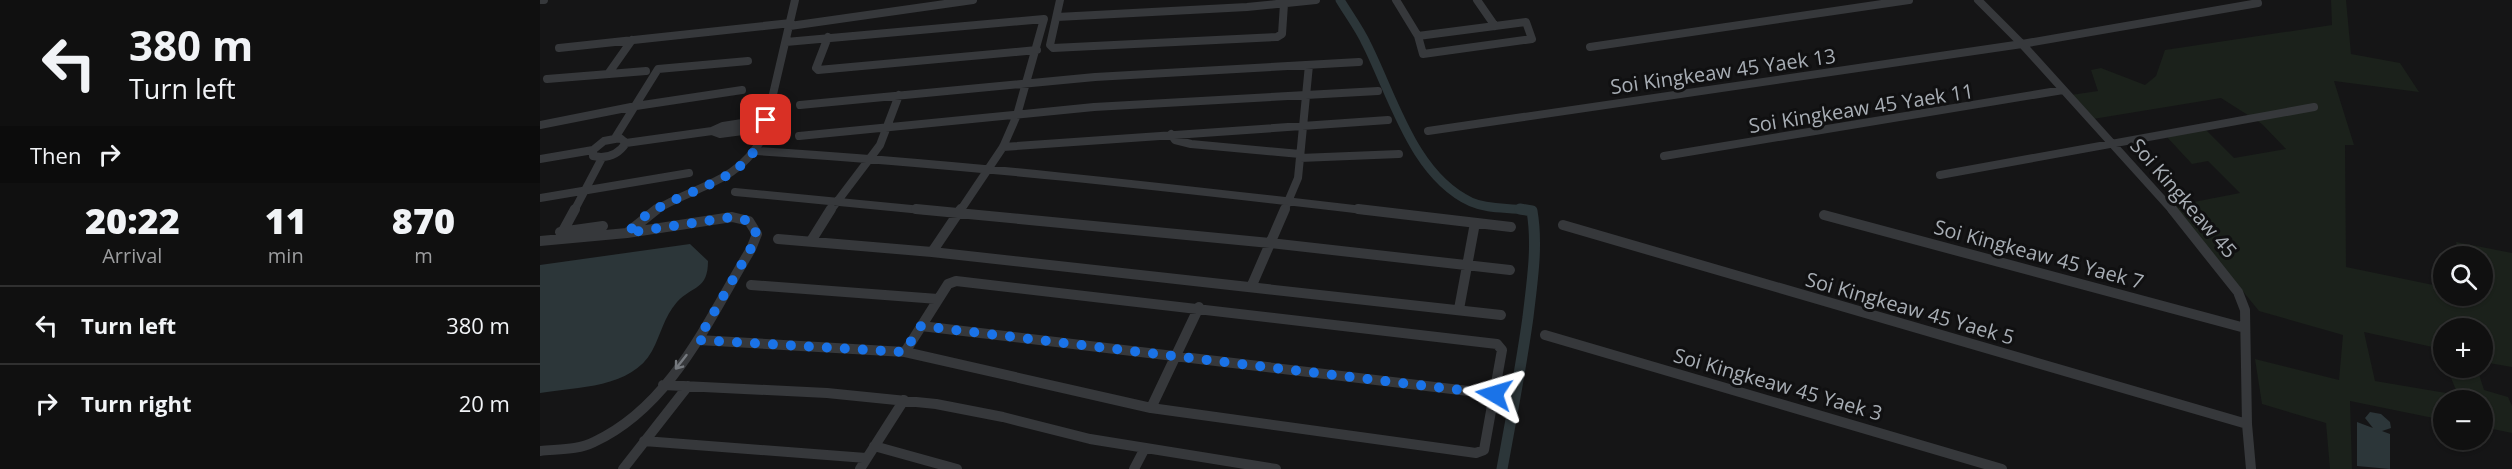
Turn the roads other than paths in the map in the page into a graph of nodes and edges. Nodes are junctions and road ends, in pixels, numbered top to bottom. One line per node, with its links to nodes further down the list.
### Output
1 (795, 0): 12 (street)
2 (973, 0): 12 (street)
3 (1060, 0): 11 (street)
4 (1316, 0): 10 (street)
5 (1396, 0): 14 (street)
6 (1477, 0): 13 (street)
7 (1909, 0): 19 (street)
8 (1978, 0): 17 (street, Soi Kingkeaw 45)
9 (2258, 3): 17 (street, Soi Kingkeaw 45 Yaek 13)
10 (1284, 4): 11 (street); 11 (street)
11 (1057, 16)
12 (791, 22): 15 (street); 18 (street)
13 (1495, 26): 14 (street); 14 (street)
14 (1418, 36)
15 (632, 40): 20 (street); 26 (street)
16 (827, 40): 18 (street); 21 (street); 21 (street)
17 (2022, 44): 30 (street, Soi Kingkeaw 45); 43 (street, Soi Kingkeaw 45 Yaek 13)
18 (785, 45): 39 (street)
19 (1590, 46)
20 (559, 48)
21 (1037, 50): 28 (street)
22 (748, 61): 35 (street)
23 (1359, 62): 24 (street)
24 (1309, 65): 28 (street); 32 (street)
25 (646, 71): 26 (street)
26 (608, 74): 27 (street)
27 (547, 79)
28 (1027, 83): 33 (street); 37 (street)
29 (742, 90): 35 (street)
30 (2063, 90): 48 (street, Soi Kingkeaw 45); 54 (street, Soi Kingkeaw 45 Yaek 11)
31 (1378, 91): 32 (street)
32 (1306, 94): 37 (street); 41 (street)
33 (899, 95): 34 (street); 42 (street)
34 (800, 105)
35 (636, 106): 40 (street); 46 (street)
36 (2314, 106): 48 (street)
37 (1017, 115): 42 (street); 49 (street)
38 (1388, 120): 41 (street)
39 (766, 124): 47 (street); 51 (street)
40 (540, 125)
41 (1303, 125): 44 (street); 53 (street)
42 (888, 127): 45 (street); 56 (street)
43 (1428, 131)
44 (1171, 134): 49 (street); 53 (street)
45 (799, 136)
46 (615, 138): 47 (street); 50 (street)
47 (626, 143): 55 (street)
48 (2114, 145): 60 (street); 89 (street, Soi Kingkeaw 45)
49 (1004, 147): 58 (street)
50 (592, 150): 55 (street); 57 (street)
51 (756, 151): 56 (street); 73 (street)
52 (1399, 154): 53 (street)
53 (1300, 156): 65 (street)
54 (1664, 156)
55 (602, 158): 61 (street)
56 (871, 158): 58 (street); 64 (street)
57 (540, 159)
58 (989, 169): 65 (street); 66 (street)
59 (689, 173): 61 (street)
60 (1940, 175)
61 (585, 189): 63 (street); 72 (street)
62 (735, 192): 64 (street)
63 (540, 198)
64 (837, 200): 66 (street); 77 (street)
65 (1289, 200): 68 (street); 78 (street)
66 (960, 213): 78 (street); 79 (street)
67 (1824, 215): 89 (street, Soi Kingkeaw 45 Yaek 7)
68 (1475, 223): 71 (street); 80 (street)
69 (1563, 225): 99 (street, Soi Kingkeaw 45 Yaek 5)
70 (603, 226): 72 (street)
71 (1511, 226)
72 (563, 231): 74 (street)
73 (627, 233): 76 (street); 91 (street)
74 (540, 236)
75 (778, 238): 77 (street)
76 (540, 241)
77 (811, 241): 79 (street)
78 (1270, 243): 80 (street); 83 (street)
79 (933, 252): 83 (street)
80 (1468, 265): 81 (street); 86 (street)
81 (1510, 270)
82 (751, 285): 84 (street)
83 (1252, 285): 86 (street)
84 (938, 299): 85 (street); 88 (street)
85 (1199, 308): 93 (street); 96 (street)
86 (1459, 309): 87 (street)
87 (1501, 315)
88 (921, 326): 92 (street); 93 (street)
89 (2245, 328): 99 (street, Soi Kingkeaw 45)
90 (1545, 334): 110 (street, Soi Kingkeaw 45 Yaek 3)
91 (698, 340): 92 (street); 94 (street, one-way to 94)
92 (904, 352): 98 (street)
93 (1175, 354): 96 (street); 98 (street)
94 (663, 385): 95 (street); 103 (street)
95 (688, 386): 97 (street); 100 (street)
96 (1494, 394): 98 (street)
97 (904, 400): 101 (street); 102 (street)
98 (1151, 408)
99 (2247, 424): 111 (street, Soi Kingkeaw 45)
100 (644, 441): 104 (street); 105 (street)
101 (874, 446): 104 (street); 107 (street)
102 (1144, 448): 108 (street); 109 (street)
103 (540, 451)
104 (866, 458): 106 (street)
105 (623, 469)
106 (860, 469)
107 (957, 469)
108 (1134, 469)
109 (1276, 469)
110 (2002, 469)
111 (2251, 469)

